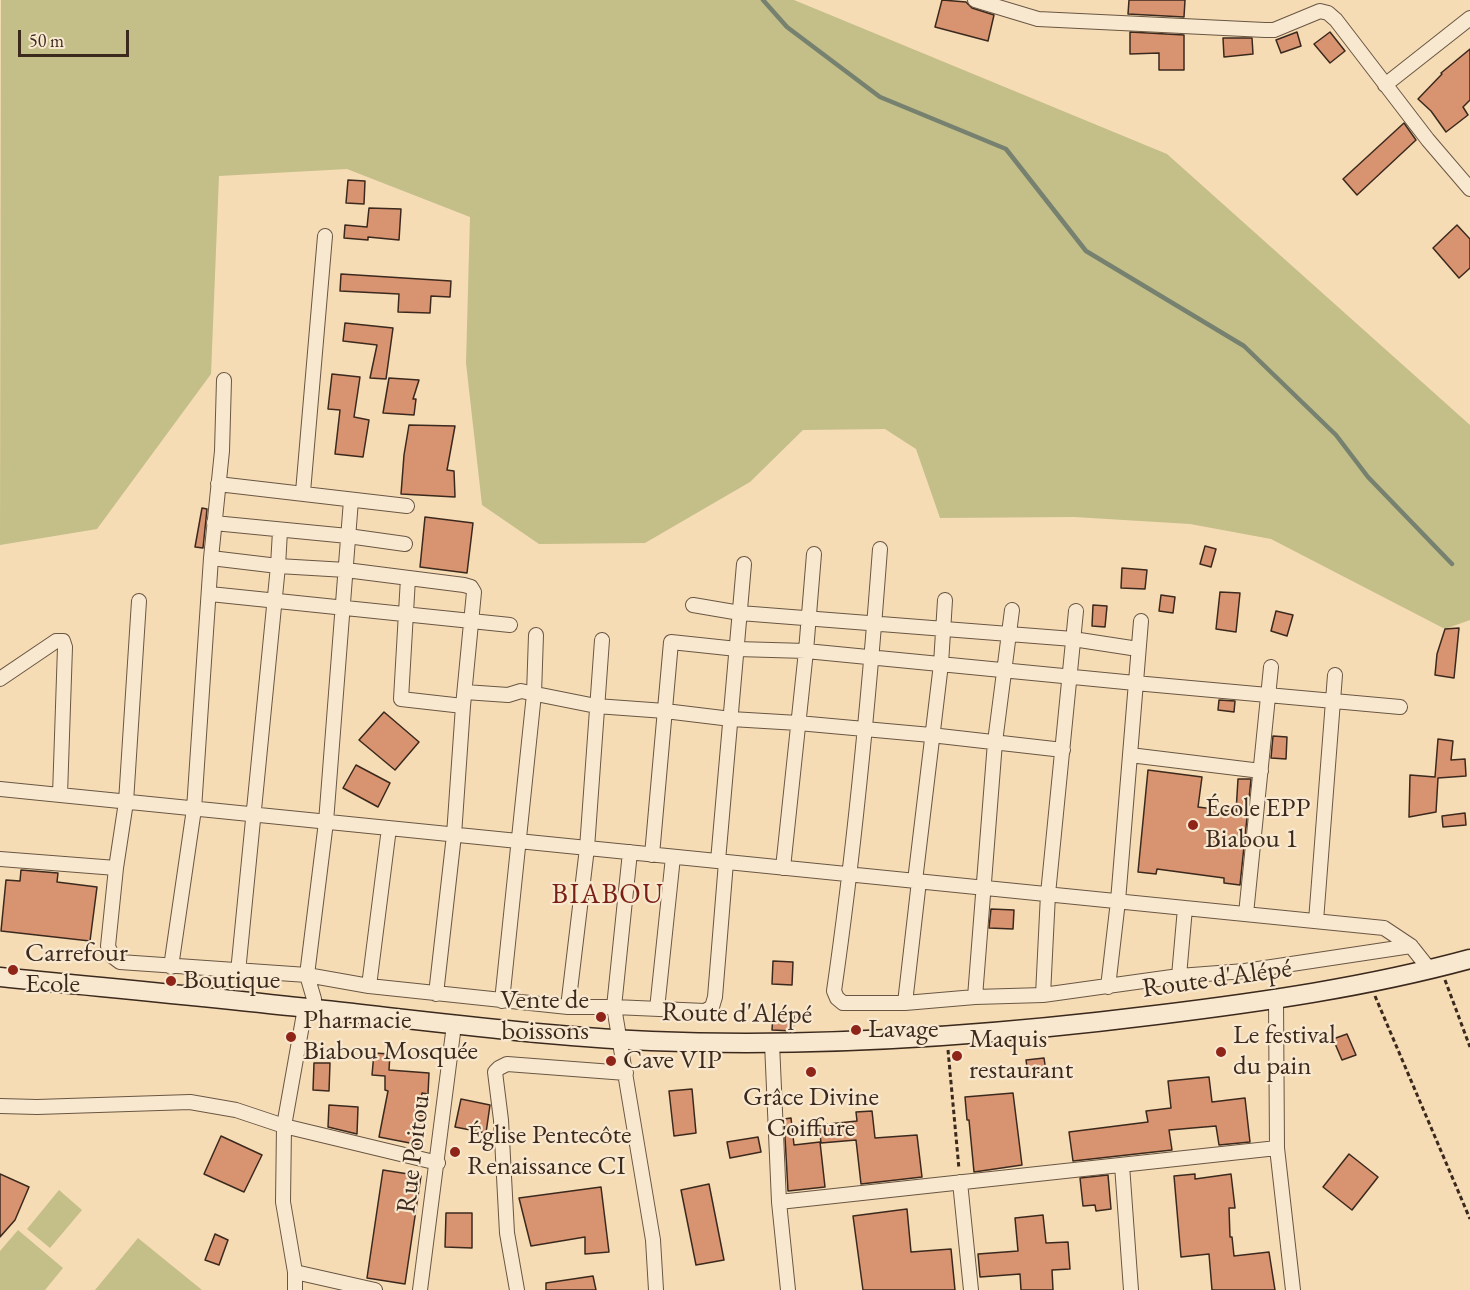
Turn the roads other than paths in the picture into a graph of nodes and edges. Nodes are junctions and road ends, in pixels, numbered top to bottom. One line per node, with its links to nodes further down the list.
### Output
1 (975, 0): 3 (street)
2 (1470, 18): 3 (street)
3 (1385, 85): 4 (street)
4 (1470, 189)
5 (325, 236): 8 (street)
6 (224, 380): 7 (street)
7 (218, 484): 8 (street); 11 (street)
8 (303, 492): 9 (street)
9 (351, 500): 10 (street); 13 (street)
10 (407, 506)
11 (214, 523): 12 (street); 17 (street)
12 (280, 531): 13 (street); 19 (street)
13 (348, 536): 14 (street); 20 (street)
14 (405, 544)
15 (880, 549): 35 (street)
16 (814, 554): 32 (street)
17 (211, 558): 19 (street); 22 (street)
18 (744, 564): 31 (street)
19 (278, 566): 20 (street); 25 (street)
20 (346, 570): 21 (street); 27 (street)
21 (408, 578): 30 (street); 33 (street)
22 (210, 594): 25 (street); 72 (street)
23 (945, 600): 37 (street)
24 (139, 601): 71 (street)
25 (274, 601): 27 (street); 73 (street)
26 (693, 605): 31 (street)
27 (342, 608): 30 (street); 74 (street)
28 (1012, 610): 39 (street)
29 (1076, 611): 41 (street)
30 (407, 614): 33 (street); 57 (street)
31 (740, 614): 32 (street); 42 (street)
32 (809, 618): 35 (street); 44 (street)
33 (471, 621): 36 (street); 53 (street)
34 (1141, 621): 43 (street)
35 (875, 622): 37 (street); 45 (street)
36 (510, 626)
37 (943, 629): 39 (street); 46 (street)
38 (536, 634): 54 (street)
39 (1008, 634): 41 (street); 48 (street)
40 (602, 639): 58 (street)
41 (1073, 639): 43 (street); 50 (street)
42 (736, 649): 44 (street); 60 (street); 61 (street)
43 (1138, 650): 52 (street)
44 (806, 651): 45 (street); 62 (street)
45 (872, 658): 46 (street); 63 (street)
46 (941, 664): 48 (street); 64 (street)
47 (1270, 667): 55 (street)
48 (1004, 669): 50 (street); 65 (street)
49 (1335, 675): 56 (street)
50 (1070, 677): 52 (street); 66 (street)
51 (0, 679): 70 (street)
52 (1135, 684): 55 (street); 67 (street)
53 (465, 692): 54 (street); 57 (street)
54 (534, 694): 58 (street); 77 (street)
55 (1268, 695): 56 (street); 68 (street)
56 (1332, 701): 59 (street); 93 (street)
57 (463, 706): 76 (street)
58 (596, 706): 60 (street); 78 (street)
59 (1400, 707)
60 (665, 711): 61 (street); 80 (street)
61 (731, 719): 62 (street); 83 (street)
62 (798, 723): 63 (street); 85 (street)
63 (864, 729): 64 (street); 86 (street)
64 (931, 735): 65 (street); 87 (street)
65 (995, 742): 66 (street); 88 (street)
66 (1063, 750): 89 (street)
67 (1130, 754): 68 (street); 90 (street)
68 (1261, 771): 92 (street)
69 (0, 789): 70 (street)
70 (60, 795): 71 (street)
71 (126, 802): 72 (street); 84 (street)
72 (194, 809): 73 (street); 96 (street)
73 (254, 815): 74 (street); 98 (street)
74 (326, 822): 75 (street); 99 (street)
75 (389, 828): 76 (street); 102 (street)
76 (454, 835): 77 (street); 104 (street)
77 (519, 841): 78 (street); 108 (street)
78 (587, 848): 79 (street); 110 (street)
79 (630, 852): 80 (street); 111 (street)
80 (652, 855): 81 (street)
81 (673, 857): 83 (street); 113 (street)
82 (0, 859): 84 (street)
83 (722, 861): 85 (street); 113 (street)
84 (116, 868): 96 (street)
85 (783, 868): 86 (street)
86 (850, 874): 87 (street); 109 (street)
87 (917, 881): 88 (street); 109 (street)
88 (984, 888): 89 (street); 106 (street)
89 (1048, 894): 90 (street); 105 (street)
90 (1118, 901): 91 (street); 103 (street)
91 (1185, 908): 92 (street); 100 (street)
92 (1246, 914): 93 (street)
93 (1316, 921): 94 (street)
94 (1411, 946): 97 (street); 100 (street)
95 (1470, 959): 97 (main road, Route d'Alépé)
96 (171, 967): 98 (street)
97 (1435, 968): 107 (main road, Route d'Alépé)
98 (238, 972): 99 (street)
99 (307, 975): 102 (street); 112 (street)
100 (1179, 976): 103 (street)
101 (0, 977): 112 (main road, Route d'Alépé)
102 (369, 986): 104 (street)
103 (1108, 987): 105 (street)
104 (436, 994): 108 (street)
105 (1043, 995): 106 (street)
106 (975, 997): 109 (street)
107 (1276, 1000): 116 (main road, Route d'Alépé); 120 (street)
108 (502, 1001): 110 (street)
109 (905, 1003)
110 (568, 1007): 111 (street)
111 (614, 1007): 113 (street); 115 (street)
112 (309, 1009): 114 (main road, Route d'Alépé); 119 (street)
113 (657, 1010)
114 (454, 1025): 115 (main road, Route d'Alépé); 121 (street, Rue Poitou)
115 (620, 1039): 116 (main road, Route d'Alépé); 117 (street)
116 (772, 1043): 124 (street)
117 (626, 1073): 129 (street); 130 (street)
118 (0, 1106): 119 (street)
119 (284, 1126): 121 (street); 125 (street)
120 (1277, 1148): 122 (street); 134 (street)
121 (438, 1162): 128 (street, Rue Poitou)
122 (1122, 1165): 123 (street); 133 (street)
123 (960, 1182): 124 (street); 132 (street)
124 (779, 1202): 131 (street)
125 (295, 1272): 126 (street); 127 (street)
126 (295, 1290)
127 (375, 1290)
128 (420, 1290)
129 (517, 1290)
130 (656, 1290)
131 (788, 1290)
132 (971, 1290)
133 (1131, 1290)
134 (1293, 1290)

